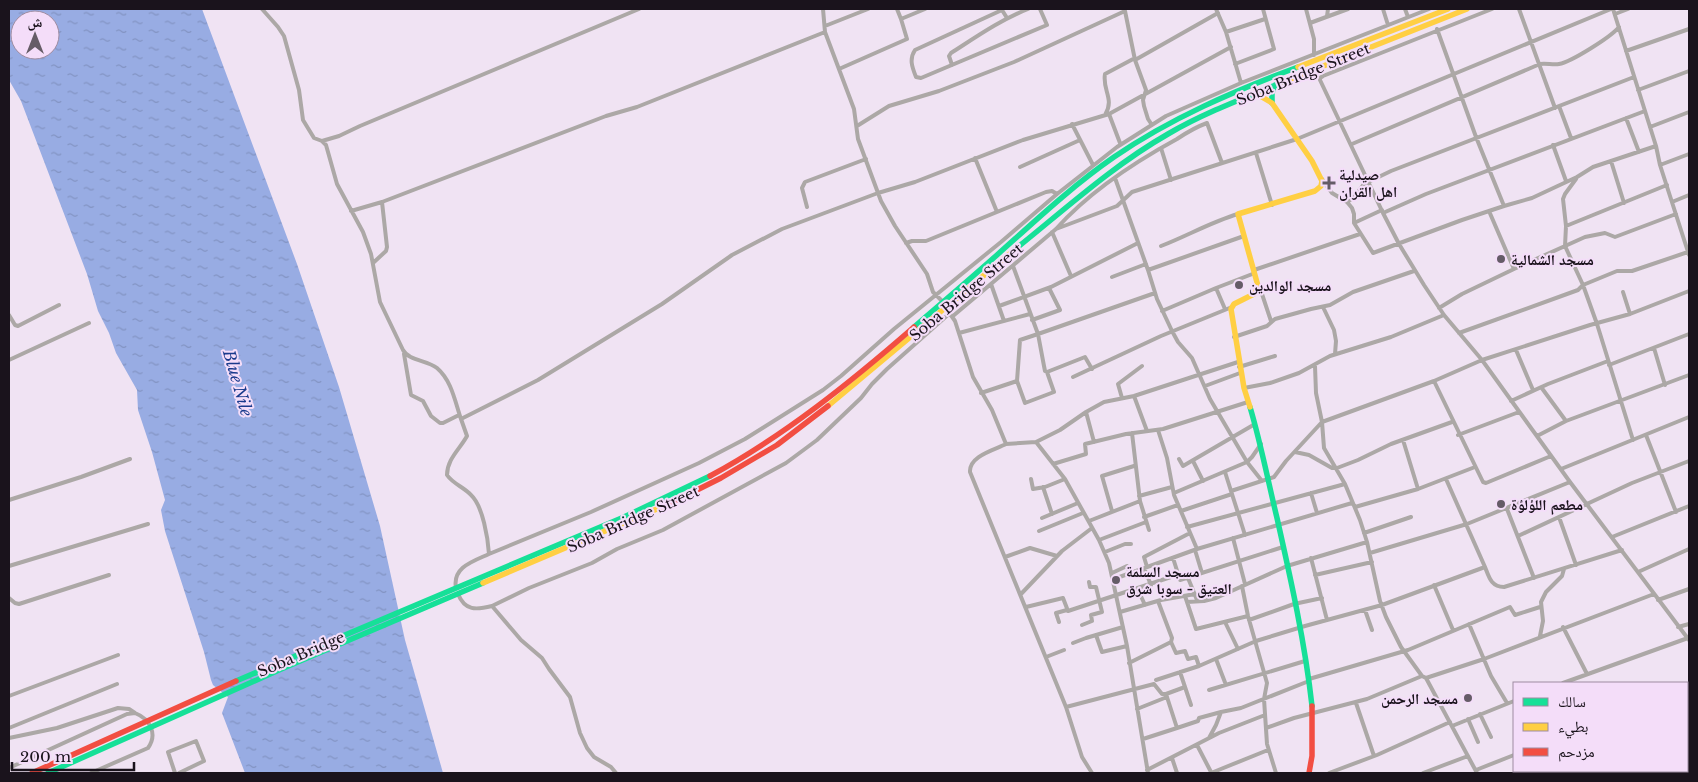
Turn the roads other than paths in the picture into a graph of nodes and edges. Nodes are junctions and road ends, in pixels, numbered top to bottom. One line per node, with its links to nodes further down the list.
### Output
1 (262, 9): 72 (street)
2 (639, 9): 72 (street)
3 (822, 9): 32 (street)
4 (868, 9): 32 (street)
5 (897, 9): 28 (street)
6 (925, 9): 28 (street)
7 (1028, 9): 27 (street)
8 (1040, 9): 45 (street)
9 (1263, 9): 29 (street)
10 (1306, 9): 30 (street)
11 (1328, 9): 25 (street)
12 (1348, 9): 25 (street)
13 (1383, 9): 31 (street)
14 (1405, 9): 26 (street)
15 (1429, 9): 26 (street)
16 (1448, 9): 41 (main road, Soba Bridge Street)
17 (1466, 9): 51 (main road, Soba Bridge Street)
18 (1492, 9): 35 (street)
19 (1519, 9): 38 (street)
20 (1612, 9): 24 (street); 38 (street)
21 (1628, 9): 24 (street)
22 (1125, 10): 42 (street); 65 (street)
23 (1217, 11): 37 (street); 42 (street)
24 (1615, 14): 33 (street)
25 (1327, 16): 30 (street)
26 (1408, 17): 31 (street)
27 (1007, 18): 45 (street); 45 (street)
28 (901, 19): 46 (street)
29 (1265, 19): 37 (street); 43 (street)
30 (1310, 23): 41 (street)
31 (1388, 25): 41 (street)
32 (825, 26): 36 (street)
33 (1619, 27): 40 (street); 44 (street)
34 (1689, 29): 40 (street)
35 (1437, 30): 48 (street); 62 (street)
36 (825, 32): 46 (street); 101 (street)
37 (1226, 32): 39 (street)
38 (1531, 42): 44 (street); 48 (street)
39 (1231, 47): 43 (street); 54 (street)
40 (1626, 51): 49 (street)
41 (1314, 57): 50 (street); 67 (main road, Soba Bridge Street)
42 (1135, 59): 54 (street); 60 (street)
43 (1235, 64): 50 (street)
44 (1540, 64): 55 (street); 57 (street)
45 (952, 65)
46 (839, 69): 65 (street)
47 (1689, 71): 52 (street)
48 (1454, 74): 55 (street); 62 (street)
49 (1634, 77): 52 (street); 57 (street)
50 (1240, 83): 64 (street)
51 (1275, 85): 53 (main road, Soba Bridge Street); 56 (main road)
52 (1638, 90): 58 (street)
53 (1254, 93): 56 (main road); 73 (main road, Soba Bridge Street)
54 (1145, 94): 60 (street); 64 (street)
55 (1462, 97): 68 (street); 75 (street)
56 (1272, 103): 70 (main road)
57 (1557, 107): 68 (street); 69 (street)
58 (1645, 111): 61 (street); 66 (street)
59 (1689, 112): 66 (street)
60 (1107, 114): 63 (street); 74 (street)
61 (1626, 118): 69 (street); 79 (street)
62 (1340, 121): 70 (street); 75 (street)
63 (1072, 124): 71 (street); 82 (street)
64 (1151, 124): 74 (street); 86 (street)
65 (857, 126): 83 (street)
66 (1650, 127): 77 (street)
67 (1150, 135): 73 (main road); 146 (main road, Soba Bridge Street)
68 (1476, 137): 89 (street); 95 (street)
69 (1571, 138): 76 (street)
70 (1297, 139): 80 (street); 92 (main road)
71 (1080, 140): 86 (street); 88 (street)
72 (322, 141): 108 (street)
73 (1155, 142): 153 (main road, Soba Bridge Street)
74 (1120, 143): 86 (street)
75 (1352, 144): 95 (street)
76 (1553, 145): 89 (street); 94 (street)
77 (1656, 146): 79 (street); 87 (street)
78 (1160, 148): 85 (street); 91 (street); 93 (street)
79 (1639, 152): 84 (street)
80 (1256, 153): 85 (street); 105 (street)
81 (1689, 154): 87 (street)
82 (975, 158): 97 (street); 110 (street)
83 (866, 159): 97 (street); 106 (street)
84 (1611, 162): 90 (street); 104 (street)
85 (1222, 163): 93 (street)
86 (1093, 164): 98 (street)
87 (1660, 165): 96 (street)
88 (1020, 168)
89 (1490, 171): 107 (street); 111 (street)
90 (1578, 177): 94 (street); 115 (street)
91 (1115, 178): 100 (street); 116 (street)
92 (1322, 179): 102 (street); 105 (main road)
93 (1171, 180): 100 (street)
94 (1566, 181): 107 (street)
95 (1368, 182): 102 (street); 111 (street)
96 (1667, 185): 103 (street); 104 (street)
97 (878, 193): 121 (street); 201 (street)
98 (1057, 194): 110 (street); 144 (street)
99 (1689, 196): 103 (street)
100 (1123, 201): 116 (street); 122 (street)
101 (382, 202): 108 (street); 127 (street)
102 (1347, 202): 114 (street)
103 (1672, 202): 113 (street)
104 (1624, 203): 115 (street)
105 (1272, 205): 112 (main road)
106 (807, 206)
107 (1504, 206): 109 (street)
108 (351, 211): 127 (street)
109 (1489, 211): 123 (street); 130 (street)
110 (997, 212): 121 (street)
111 (1383, 212): 114 (street); 123 (street)
112 (1238, 214): 119 (main road); 124 (street)
113 (1676, 214): 120 (street); 125 (street)
114 (1354, 223): 118 (street)
115 (1566, 226): 125 (street)
116 (1056, 229): 117 (street)
117 (1052, 232): 129 (street); 134 (street)
118 (1360, 234): 123 (street); 133 (street)
119 (1244, 236): 131 (street); 133 (main road)
120 (1687, 242): 126 (street)
121 (906, 243): 144 (street)
122 (1138, 243): 128 (street); 134 (street)
123 (1399, 244): 132 (street)
124 (1160, 246)
125 (1565, 246): 130 (street); 138 (street)
126 (1689, 254): 138 (street)
127 (373, 262): 171 (street)
128 (1146, 264): 131 (street); 135 (street)
129 (1013, 266): 137 (street); 145 (street)
130 (1514, 269): 151 (street)
131 (1148, 270): 143 (street)
132 (1414, 271): 149 (street); 151 (street)
133 (1255, 272): 136 (main road); 140 (street)
134 (1071, 276): 139 (street)
135 (1112, 277)
136 (1258, 283): 150 (main road); 160 (street)
137 (991, 284): 148 (street); 153 (street)
138 (1583, 285): 162 (street); 165 (street)
139 (1049, 288): 145 (street); 158 (street)
140 (1216, 288): 150 (street); 152 (street)
141 (1689, 291): 155 (street)
142 (1623, 292): 155 (street)
143 (1155, 293): 152 (street); 166 (street)
144 (937, 296): 146 (street); 293 (street)
145 (1024, 297): 148 (street); 154 (street)
146 (943, 302): 320 (main road, Soba Bridge Street)
147 (59, 305): 156 (street)
148 (999, 306): 159 (street)
149 (1323, 307): 160 (street); 172 (street)
150 (1229, 308): 163 (street); 168 (main road)
151 (1439, 308): 157 (street)
152 (1162, 311): 163 (street)
153 (950, 313): 164 (street); 320 (main road, Soba Bridge Street); 338 (street)
154 (1030, 314): 158 (street); 159 (street)
155 (1630, 314): 162 (street)
156 (9, 315)
157 (1444, 315): 165 (street); 172 (street)
158 (1032, 320): 166 (street)
159 (1004, 321): 164 (street)
160 (1271, 322): 168 (street)
161 (89, 323): 174 (street)
162 (1597, 324): 170 (street); 176 (street)
163 (1172, 332): 180 (street); 182 (street)
164 (959, 333): 192 (street)
165 (1459, 333): 175 (street)
166 (1038, 334): 181 (street); 185 (street)
167 (1689, 334): 169 (street)
168 (1234, 337): 179 (main road)
169 (1654, 348): 176 (street); 187 (street)
170 (1516, 350): 175 (street); 191 (street)
171 (404, 353): 201 (street); 201 (street)
172 (1335, 354): 178 (street)
173 (1275, 356): 179 (street)
174 (9, 360)
175 (1482, 360): 186 (street); 195 (street)
176 (1608, 363): 189 (street); 196 (street)
177 (1142, 366): 194 (street)
178 (1315, 366): 190 (street); 203 (street)
179 (1239, 367): 182 (street); 188 (street); 190 (main road)
180 (1092, 369): 181 (street); 184 (street)
181 (1047, 372): 185 (street)
182 (1200, 374): 188 (street); 193 (street)
183 (1689, 375): 187 (street)
184 (1072, 377)
185 (1017, 381): 192 (street)
186 (1434, 381): 203 (street); 204 (street)
187 (1665, 385): 196 (street)
188 (1205, 386): 198 (street)
189 (1541, 387): 191 (street); 205 (street)
190 (1244, 388): 197 (main road)
191 (1533, 390): 195 (street)
192 (981, 393): 218 (street)
193 (1134, 396): 194 (street); 208 (street)
194 (1122, 398): 199 (street)
195 (1511, 401): 200 (street)
196 (1621, 401): 205 (street); 215 (street)
197 (1248, 402): 198 (street); 206 (main road)
198 (1218, 411): 207 (street); 212 (street)
199 (1086, 412): 216 (street); 217 (street)
200 (1519, 412): 210 (street); 213 (street)
201 (460, 417): 293 (street)
202 (1689, 417): 211 (street)
203 (1322, 422): 220 (street); 229 (street)
204 (1452, 422): 210 (street); 214 (street)
205 (1566, 422): 213 (street)
206 (1256, 424): 212 (street); 219 (main road)
207 (1158, 430): 208 (street); 242 (street)
208 (1147, 431): 209 (street)
209 (1132, 433): 217 (street); 228 (street)
210 (1458, 435): 230 (street)
211 (1646, 435): 215 (street); 233 (street)
212 (1232, 436): 224 (street); 226 (street)
213 (1537, 436): 221 (street)
214 (1403, 440): 229 (street); 243 (street)
215 (1633, 440): 231 (street)
216 (1036, 442): 218 (street); 227 (street)
217 (1094, 442): 227 (street)
218 (1006, 444): 295 (street)
219 (1261, 444): 226 (street); 237 (main road)
220 (1294, 452): 229 (street); 237 (street)
221 (1551, 456): 230 (street); 231 (street)
222 (1179, 458): 224 (street)
223 (130, 459): 248 (street)
224 (1193, 461): 238 (street)
225 (1689, 461): 233 (street)
226 (1247, 462): 232 (street); 237 (street)
227 (1053, 464): 236 (street)
228 (1134, 466): 247 (street); 258 (street)
229 (1337, 468): 240 (street)
230 (1475, 468): 234 (street)
231 (1561, 470): 239 (street)
232 (1225, 472): 238 (street); 245 (street)
233 (1660, 472): 252 (street); 260 (street)
234 (1446, 479): 243 (street); 273 (street)
235 (1031, 480): 241 (street)
236 (1065, 480): 241 (street); 251 (street)
237 (1265, 480): 245 (street); 250 (main road)
238 (1203, 481): 244 (street)
239 (1570, 482): 252 (street); 257 (street)
240 (1345, 484): 246 (street); 254 (street)
241 (1043, 487): 264 (street)
242 (1172, 487): 244 (street); 247 (street)
243 (1418, 488): 254 (street)
244 (1174, 492): 253 (street)
245 (1232, 492): 259 (street); 262 (street)
246 (1311, 493): 250 (street); 263 (street)
247 (1139, 496): 249 (street)
248 (9, 500)
249 (1140, 501): 258 (street); 269 (street)
250 (1273, 503): 262 (street); 272 (main road)
251 (1078, 504): 256 (street); 261 (street)
252 (1586, 504): 266 (street); 282 (street)
253 (1178, 505): 259 (street); 269 (street)
254 (1354, 505): 263 (street); 279 (street)
255 (1689, 506): 260 (street)
256 (1065, 509): 264 (street); 268 (street)
257 (1506, 509): 273 (street); 281 (street)
258 (1112, 511): 270 (street)
259 (1181, 511): 274 (street)
260 (1676, 512): 282 (street)
261 (1083, 513): 268 (street); 270 (street)
262 (1238, 513): 274 (street); 280 (street)
263 (1317, 513): 272 (street)
264 (1052, 514): 267 (street)
265 (1411, 517): 279 (street)
266 (1559, 517): 281 (street); 300 (street)
267 (1042, 518)
268 (1070, 519): 277 (street)
269 (1145, 520): 276 (street); 284 (street)
270 (1088, 521): 275 (street)
271 (148, 524): 301 (street)
272 (1278, 524): 280 (street); 287 (main road)
273 (1467, 524): 292 (street); 303 (street)
274 (1187, 527): 278 (street)
275 (1092, 528): 284 (street); 294 (street)
276 (1149, 530)
277 (1038, 531)
278 (1190, 533): 289 (street); 304 (street)
279 (1364, 533): 285 (street)
280 (1245, 535): 283 (street)
281 (1518, 536): 314 (street)
282 (1612, 537): 290 (street)
283 (1233, 538): 289 (street); 298 (street)
284 (1099, 540): 291 (street)
285 (1367, 542): 292 (street); 297 (street)
286 (1131, 544): 291 (street)
287 (1283, 547): 298 (street); 302 (main road)
288 (1689, 549): 306 (street)
289 (1196, 550): 296 (street); 309 (street)
290 (1622, 550): 300 (street); 306 (street)
291 (1105, 552): 307 (street)
292 (1370, 553): 299 (street)
293 (489, 554): 338 (street)
294 (1057, 556): 295 (street); 323 (street)
295 (1006, 557): 323 (street)
296 (1173, 558): 304 (street); 311 (street)
297 (1312, 558): 302 (street); 312 (street)
298 (1239, 562): 309 (street); 318 (street)
299 (1372, 562): 312 (street); 336 (street)
300 (1576, 565): 305 (street)
301 (9, 566)
302 (1287, 566): 318 (street); 335 (main road)
303 (1484, 567): 314 (street); 319 (street)
304 (1145, 568): 308 (street); 317 (street)
305 (1564, 569): 314 (street); 340 (street)
306 (1638, 572): 325 (street)
307 (1112, 573): 308 (street); 315 (street)
308 (1130, 573): 315 (street)
309 (1202, 573): 313 (street)
310 (109, 575): 328 (street)
311 (1177, 575): 313 (street); 317 (street)
312 (1315, 575): 329 (street)
313 (1188, 578): 324 (street)
314 (1534, 578)
315 (1114, 579): 326 (street)
316 (1089, 582): 332 (street)
317 (1151, 585): 322 (street)
318 (1243, 585): 330 (street); 344 (street)
319 (1434, 585): 336 (street); 356 (street)
320 (471, 586): 421 (main road, Soba Bridge); 422 (main road, Soba Bridge)
321 (1689, 589): 331 (street)
322 (1138, 590): 326 (street); 337 (street)
323 (1021, 594): 339 (street)
324 (1195, 594): 327 (street); 330 (street)
325 (1654, 594): 331 (street); 352 (street)
326 (1118, 596): 332 (street); 343 (street)
327 (1185, 596): 333 (street); 334 (street)
328 (9, 598)
329 (1322, 598): 335 (street); 345 (street)
330 (1197, 600): 334 (street)
331 (1658, 600): 353 (street)
332 (1100, 601): 341 (street); 350 (street)
333 (1158, 601): 337 (street); 361 (street)
334 (1187, 602): 347 (street)
335 (1294, 604): 344 (street); 354 (main road)
336 (1382, 604): 342 (street); 366 (street)
337 (1144, 605): 343 (street)
338 (492, 606): 426 (street)
339 (1026, 607): 341 (street); 368 (street)
340 (1540, 607): 348 (street); 358 (street)
341 (1067, 610): 346 (street)
342 (1365, 610): 345 (street); 355 (street)
343 (1120, 612): 351 (street)
344 (1249, 618): 347 (street); 360 (street)
345 (1327, 620): 354 (street)
346 (1059, 622)
347 (1225, 622): 364 (street)
348 (1469, 624): 356 (street); 370 (street)
349 (1689, 624): 353 (street)
350 (1082, 625)
351 (1123, 627): 357 (street); 363 (street)
352 (1562, 627): 358 (street); 376 (street)
353 (1678, 627): 359 (street)
354 (1298, 628): 360 (street); 371 (main road)
355 (1372, 630)
356 (1452, 630): 366 (street)
357 (1096, 635): 362 (street); 363 (street)
358 (1540, 636): 370 (street)
359 (1689, 639): 376 (street)
360 (1256, 641): 364 (street); 375 (street)
361 (1171, 642): 372 (street); 373 (street)
362 (1073, 644)
363 (1127, 646): 372 (street)
364 (1238, 649): 369 (street)
365 (1064, 650): 368 (street)
366 (1404, 651): 377 (street); 380 (street)
367 (118, 655): 388 (street)
368 (1046, 657): 394 (street)
369 (1216, 658): 373 (street); 383 (street)
370 (1484, 659): 378 (street); 392 (street)
371 (1305, 661): 375 (street); 380 (main road)
372 (1129, 663): 385 (street)
373 (1200, 666): 374 (street)
374 (1180, 672): 379 (street); 384 (street)
375 (1264, 673): 383 (street); 389 (street)
376 (1587, 674): 381 (street)
377 (1422, 676): 378 (street); 391 (street)
378 (1426, 678): 402 (street)
379 (1156, 680)
380 (1309, 680): 389 (street); 398 (main road)
381 (1565, 682)
382 (117, 684): 403 (street)
383 (1226, 685): 386 (street)
384 (1185, 687): 387 (street); 393 (street)
385 (1134, 688): 387 (street); 394 (street); 395 (street)
386 (1209, 690)
387 (1167, 695): 395 (street); 404 (street)
388 (9, 696)
389 (1264, 699): 396 (street); 400 (street)
390 (1513, 701): 392 (street)
391 (1356, 703): 398 (street); 414 (street)
392 (1507, 703): 399 (street)
393 (1191, 705)
394 (1066, 707): 427 (street)
395 (1137, 709): 408 (street)
396 (1221, 712): 404 (street); 409 (street)
397 (135, 713): 407 (street); 418 (street); 423 (street)
398 (1313, 713): 405 (street); 431 (main road)
399 (1480, 714): 401 (street); 406 (street)
400 (1265, 715): 405 (street); 409 (street)
401 (1468, 719): 402 (street); 410 (street)
402 (1451, 724): 414 (street); 415 (street)
403 (9, 728)
404 (1177, 728): 408 (street)
405 (1266, 728): 412 (street)
406 (1490, 737)
407 (9, 738)
408 (1142, 739): 419 (street)
409 (1208, 739): 411 (street)
410 (1478, 742)
411 (1197, 745): 416 (street); 429 (street)
412 (1268, 750): 429 (street); 430 (street)
413 (1513, 755): 420 (street)
414 (1374, 756): 417 (street)
415 (1468, 756): 420 (street); 434 (street)
416 (1172, 758): 419 (street); 428 (street)
417 (1347, 767): 432 (street); 433 (street)
418 (9, 768)
419 (1147, 772)
420 (1476, 772)
421 (32, 773)
422 (48, 773)
423 (91, 773)
424 (175, 773): 425 (street)
425 (179, 773)
426 (616, 773)
427 (1092, 773)
428 (1177, 773)
429 (1211, 773)
430 (1276, 773)
431 (1309, 773)
432 (1329, 773)
433 (1348, 773)
434 (1424, 773)

